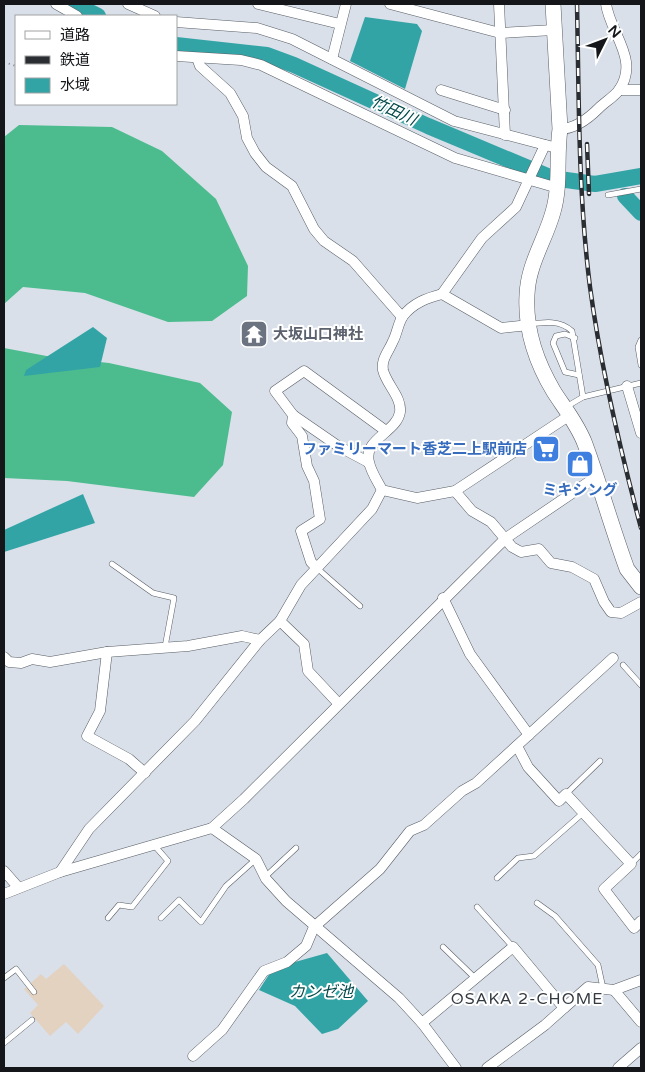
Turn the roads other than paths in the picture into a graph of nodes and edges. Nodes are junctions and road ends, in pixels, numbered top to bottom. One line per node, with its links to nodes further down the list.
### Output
1 (56, 4): 9 (street)
2 (128, 4): 10 (street)
3 (258, 4): 12 (street)
4 (346, 4): 12 (street)
5 (390, 4): 14 (street)
6 (499, 4): 14 (street)
7 (553, 4): 13 (street)
8 (606, 4): 19 (street)
9 (75, 15)
10 (153, 15)
11 (178, 22): 17 (street)
12 (340, 24): 17 (street)
13 (554, 30): 14 (street); 22 (street)
14 (500, 33): 21 (street)
15 (178, 56): 16 (street)
16 (197, 58): 25 (street); 30 (street)
17 (332, 59): 23 (street)
18 (441, 90): 21 (street)
19 (618, 90): 20 (street); 22 (street)
20 (641, 90)
21 (505, 110): 23 (street)
22 (560, 129): 24 (street)
23 (505, 135): 24 (street)
24 (551, 146): 25 (street); 26 (street)
25 (529, 179): 26 (street); 29 (street)
26 (558, 188): 31 (street)
27 (641, 189): 28 (lane)
28 (608, 195)
29 (442, 294): 30 (street); 31 (street)
30 (402, 316): 41 (street)
31 (529, 325): 32 (lane); 39 (street)
32 (575, 338): 35 (lane); 35 (lane)
33 (641, 340): 34 (lane)
34 (641, 365)
35 (579, 374): 38 (lane)
36 (641, 383): 37 (lane)
37 (627, 386): 38 (lane); 42 (street)
38 (583, 396): 39 (lane)
39 (567, 411): 44 (street); 46 (street)
40 (293, 414): 41 (street); 43 (street); 49 (street)
41 (386, 431): 43 (street)
42 (641, 432)
43 (368, 462): 45 (street)
44 (596, 477): 47 (street); 50 (street)
45 (382, 490): 46 (street); 49 (street)
46 (455, 491): 47 (street)
47 (506, 538): 51 (street); 52 (street)
48 (112, 564): 56 (lane)
49 (317, 568): 53 (lane); 54 (street)
50 (641, 587)
51 (444, 598): 62 (street); 63 (street)
52 (641, 602)
53 (360, 606)
54 (280, 621): 55 (street); 62 (street)
55 (260, 640): 56 (street); 66 (street)
56 (165, 648): 57 (street)
57 (107, 652): 58 (street); 66 (street)
58 (4, 657)
59 (613, 658): 63 (street)
60 (623, 665): 61 (lane)
61 (641, 685)
62 (338, 703): 69 (street)
63 (529, 735): 64 (street)
64 (517, 746): 67 (street); 86 (street)
65 (600, 761): 67 (lane)
66 (145, 773): 76 (street)
67 (566, 794): 68 (street)
68 (584, 813): 74 (street); 78 (lane)
69 (212, 828): 70 (street); 73 (street)
70 (154, 846): 76 (street); 83 (lane)
71 (296, 848): 77 (lane)
72 (641, 854): 74 (lane)
73 (256, 860): 77 (street); 84 (lane)
74 (631, 864): 85 (street)
75 (4, 871): 79 (street)
76 (60, 872): 79 (street)
77 (265, 877): 86 (street)
78 (497, 878)
79 (18, 887): 80 (street)
80 (4, 894)
81 (537, 903): 92 (lane)
82 (476, 907): 88 (lane)
83 (108, 918)
84 (161, 918)
85 (641, 922)
86 (314, 927): 97 (street); 100 (street)
87 (443, 947): 90 (lane)
88 (513, 947): 90 (street); 94 (street)
89 (4, 978): 93 (lane)
90 (475, 978): 97 (street)
91 (641, 980): 92 (street)
92 (609, 990): 94 (street); 96 (street)
93 (34, 992)
94 (564, 1008): 102 (street)
95 (32, 1020): 98 (lane)
96 (641, 1022)
97 (422, 1023): 101 (street)
98 (4, 1044)
99 (641, 1048): 103 (street)
100 (193, 1056)
101 (456, 1068)
102 (487, 1068)
103 (618, 1068)

